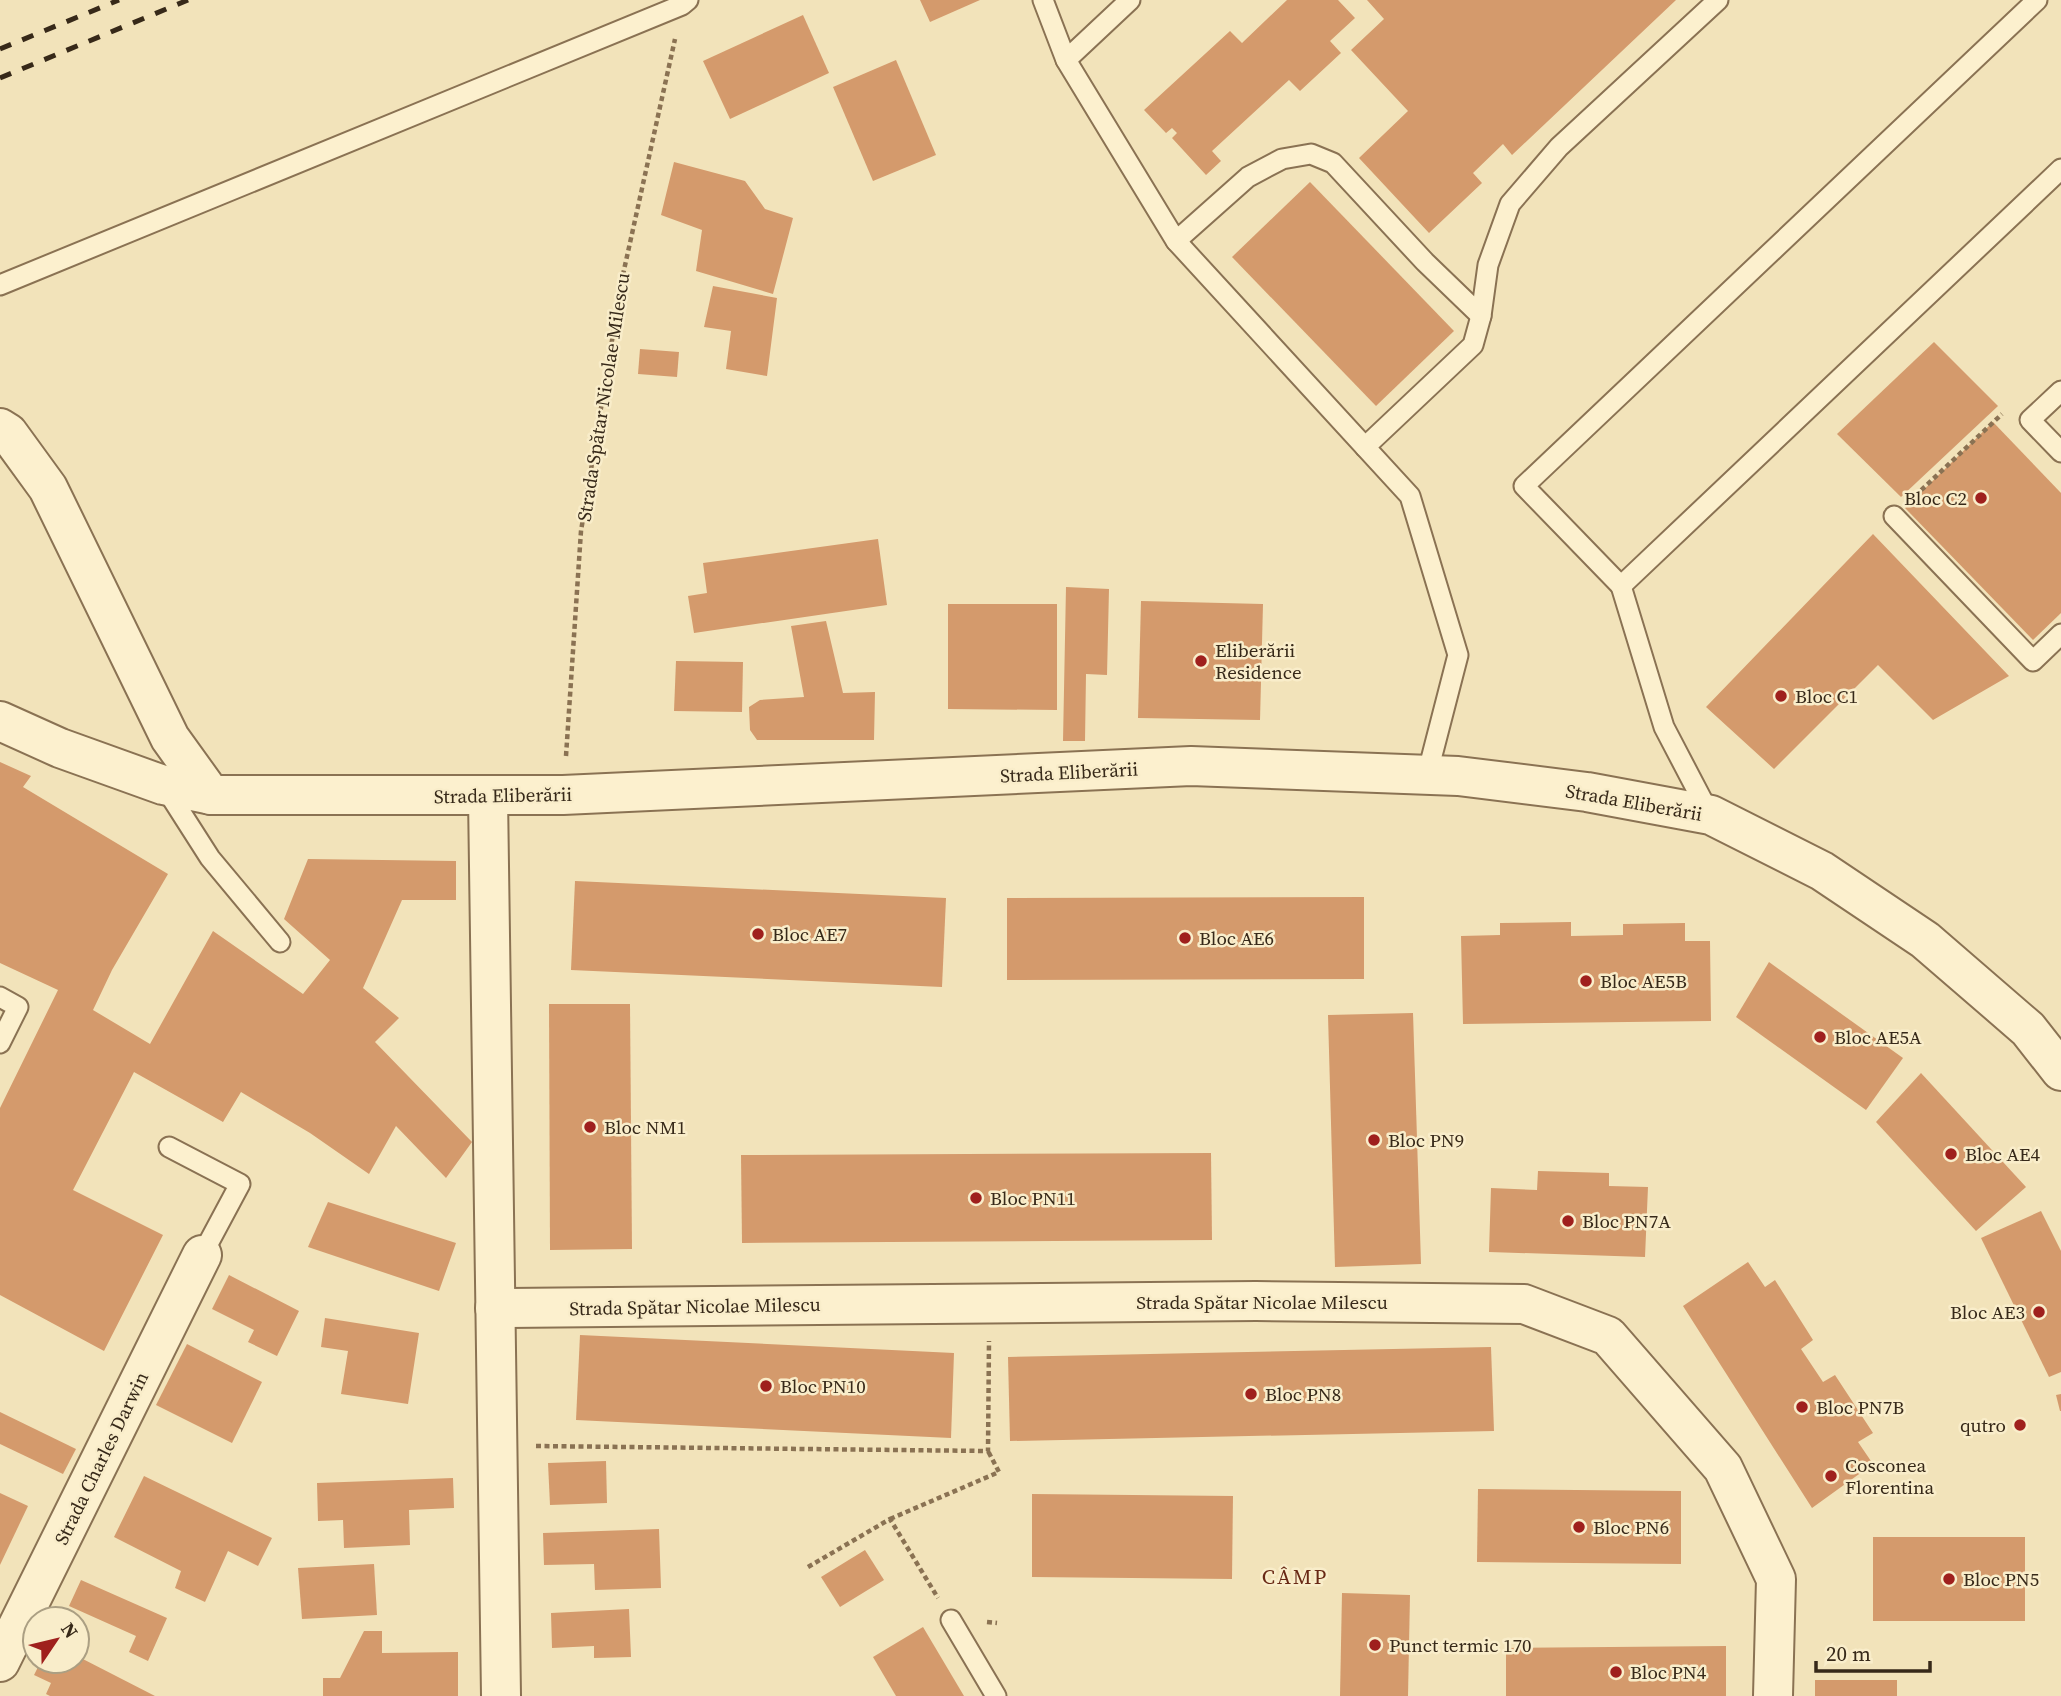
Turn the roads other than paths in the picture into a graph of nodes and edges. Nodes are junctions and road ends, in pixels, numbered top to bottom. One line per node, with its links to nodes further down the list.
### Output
1 (1043, 0): 6 (lane)
2 (1130, 0): 6 (lane)
3 (1718, 0): 10 (lane)
4 (2037, 0): 16 (lane)
5 (685, 3): 9 (lane)
6 (1066, 60): 8 (lane)
7 (2061, 169): 16 (lane)
8 (1176, 241): 10 (lane); 13 (lane)
9 (0, 285)
10 (1481, 316): 13 (lane)
11 (2061, 391): 14 (lane)
12 (0, 428): 21 (street)
13 (1366, 447): 19 (lane)
14 (2061, 452)
15 (1894, 516): 17 (lane)
16 (1621, 586): 23 (lane)
17 (2061, 634)
18 (0, 722): 20 (street, Strada Eliberării)
19 (1427, 775): 22 (street, Strada Eliberării); 23 (street, Strada Eliberării)
20 (163, 785): 21 (street, Strada Eliberării); 24 (lane)
21 (211, 795): 22 (street, Strada Eliberării)
22 (488, 797): 30 (street)
23 (1711, 816): 27 (street, Strada Eliberării)
24 (280, 942)
25 (0, 997): 26 (lane)
26 (0, 1043)
27 (2061, 1071)
28 (169, 1147): 29 (lane)
29 (202, 1255): 32 (street, Strada Charles Darwin)
30 (495, 1308): 33 (street); 35 (street, Strada Spătar Nicolae Milescu)
31 (951, 1620): 34 (lane)
32 (0, 1662)
33 (501, 1696)
34 (996, 1696)
35 (1773, 1696)

